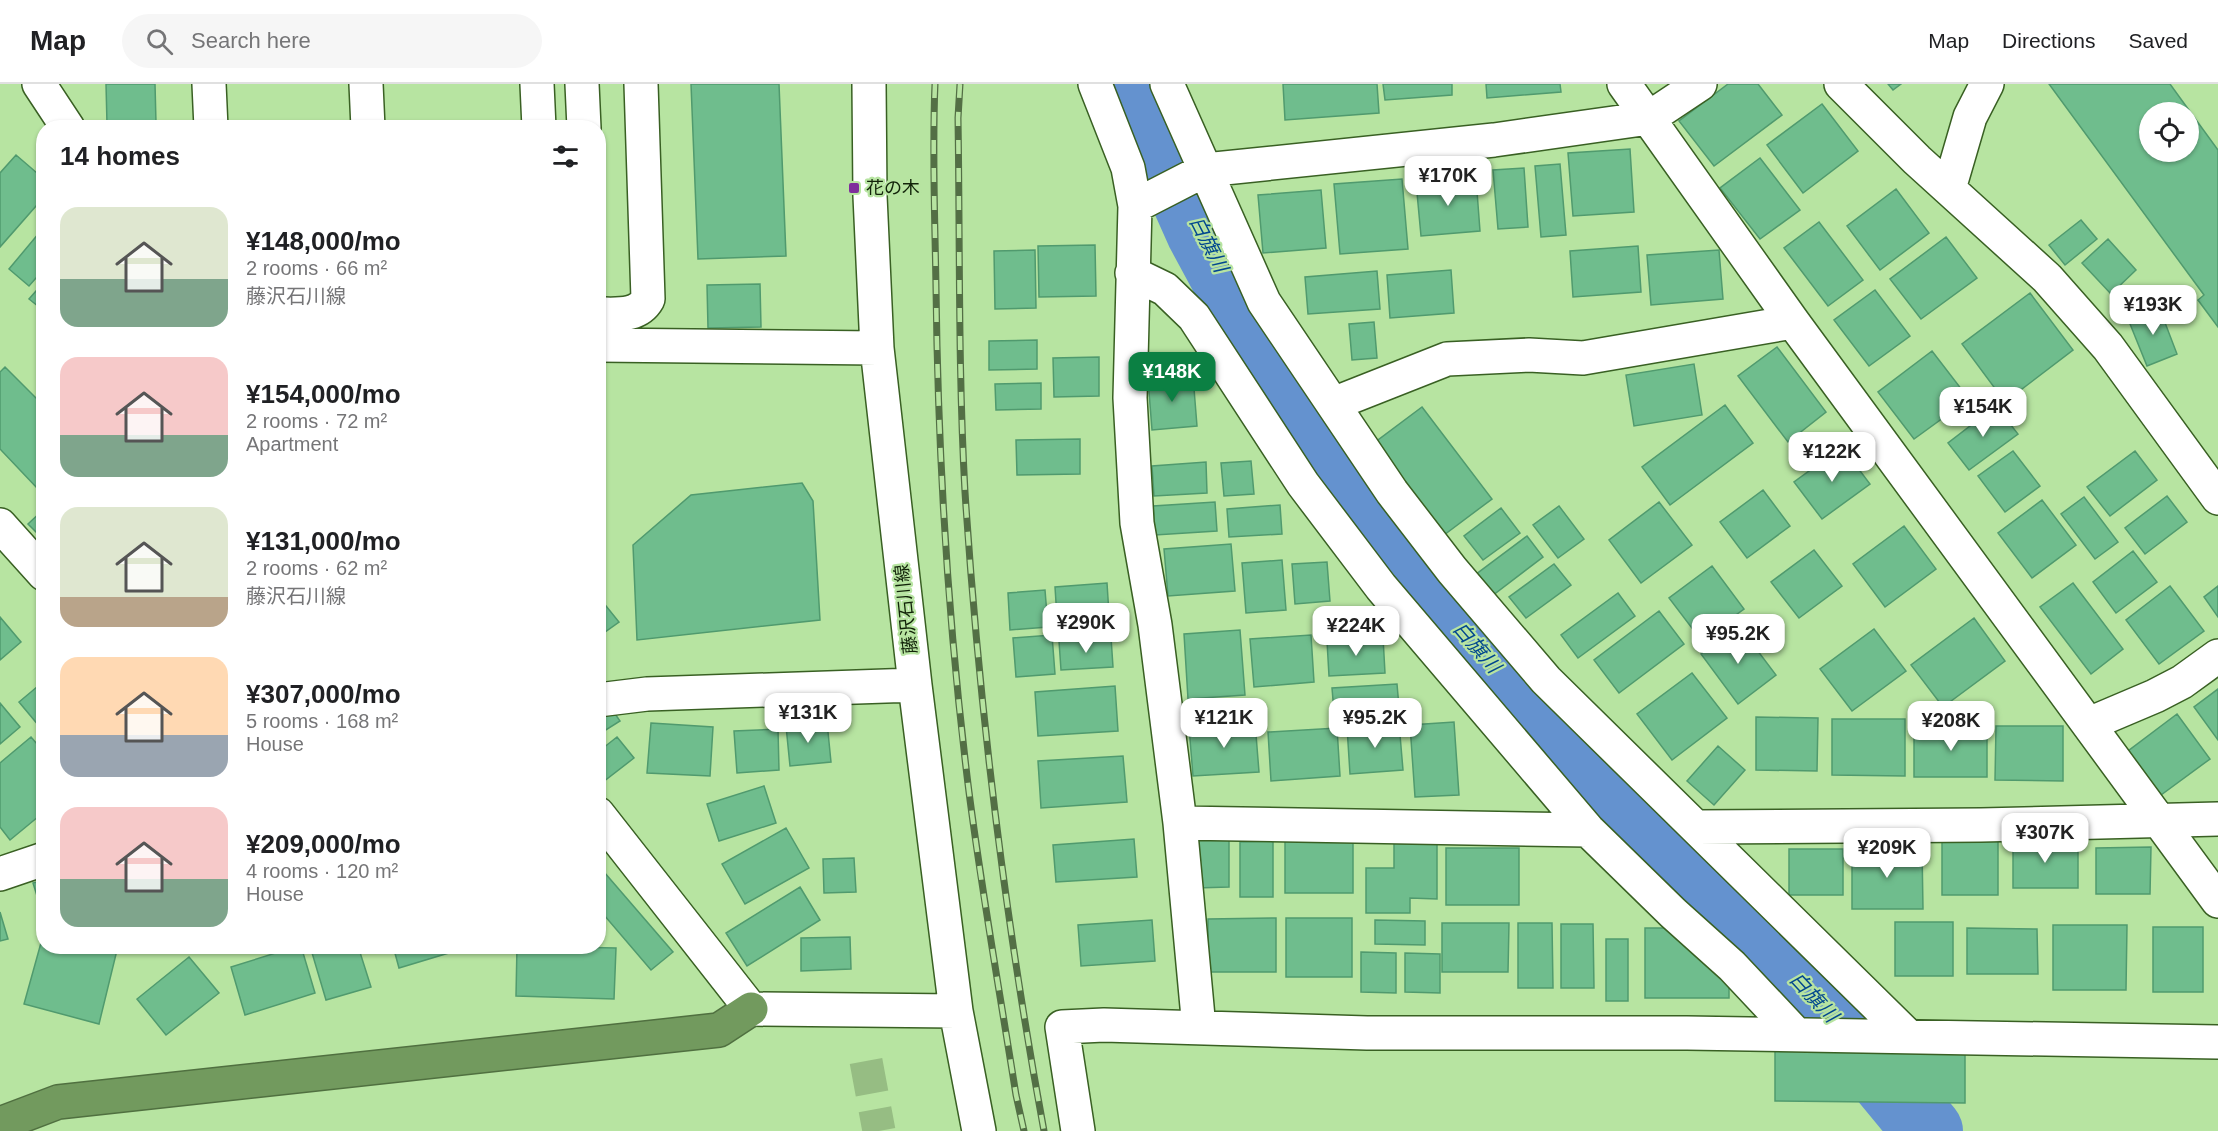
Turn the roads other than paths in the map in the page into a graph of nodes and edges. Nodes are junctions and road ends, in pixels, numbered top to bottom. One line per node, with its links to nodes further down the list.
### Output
1 (39, 84): 15 (street)
2 (209, 84): 16 (street)
3 (537, 84): 17 (street)
4 (582, 84): 18 (street)
5 (624, 84): 23 (street)
6 (641, 84): 23 (street)
7 (869, 84): 26 (street, 藤沢石川線)
8 (1095, 84): 21 (street)
9 (1167, 84): 19 (street)
10 (1624, 84): 14 (street)
11 (1700, 84): 14 (street)
12 (1841, 84): 20 (street)
13 (1987, 84): 20 (street)
14 (1649, 118): 19 (street); 24 (street)
15 (63, 120)
16 (211, 120)
17 (539, 120)
18 (584, 120)
19 (1205, 170): 21 (street); 27 (street)
20 (1949, 189): 28 (street)
21 (1135, 206): 22 (street)
22 (1132, 273): 37 (street); 40 (street)
23 (613, 314)
24 (1793, 322): 27 (street); 34 (street)
25 (606, 345): 26 (street)
26 (877, 348): 32 (street, 藤沢石川線)
27 (1333, 404): 39 (street)
28 (2218, 498)
29 (0, 525): 30 (street)
30 (36, 565)
31 (2218, 656): 34 (street)
32 (915, 685): 33 (street); 45 (street, 藤沢石川線)
33 (606, 699)
34 (2089, 724): 36 (street)
35 (2218, 819): 36 (street)
36 (2158, 821): 39 (street); 43 (street)
37 (1180, 823): 40 (street); 46 (street)
38 (606, 824): 44 (street)
39 (1697, 827): 48 (street)
40 (1588, 831): 47 (street)
41 (36, 861): 42 (street)
42 (3, 869)
43 (2218, 901)
44 (751, 1009): 45 (street); 50 (highway)
45 (956, 1011): 51 (street, 藤沢石川線)
46 (1199, 1028): 47 (street); 52 (street)
47 (1796, 1034): 48 (street)
48 (1908, 1036): 49 (street)
49 (2218, 1042)
50 (0, 1124)
51 (979, 1131)
52 (1078, 1131)

